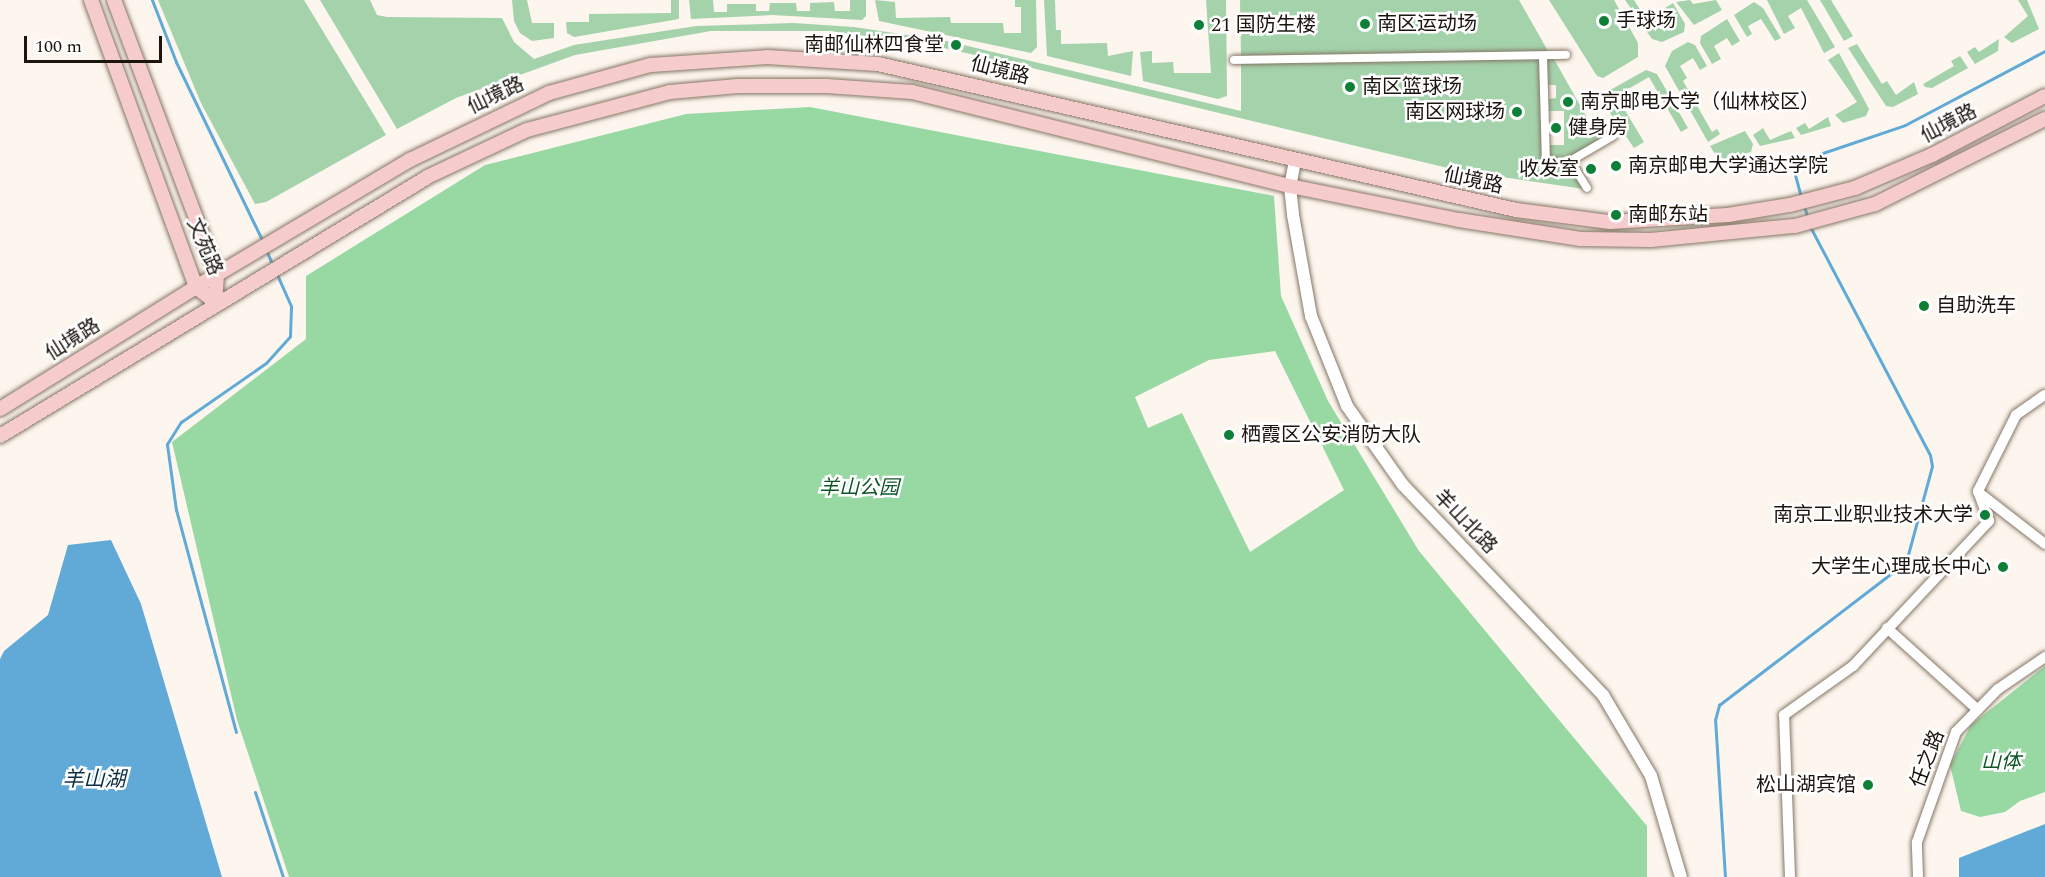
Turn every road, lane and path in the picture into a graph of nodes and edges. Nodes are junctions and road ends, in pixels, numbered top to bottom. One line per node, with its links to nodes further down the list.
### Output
1 (91, 0): 14 (main road, 文苑路)
2 (114, 0): 13 (main road, 文苑路)
3 (1566, 55): 4 (street)
4 (1543, 56): 5 (street); 10 (street)
5 (1234, 60)
6 (2045, 96): 9 (main road, 仙境路)
7 (2045, 119): 11 (main road, 仙境路)
8 (1613, 136): 10 (street)
9 (1294, 161): 11 (street, 羊山北路); 13 (main road, 仙境路)
10 (1572, 164): 12 (street)
11 (1290, 186): 15 (main road, 仙境路); 24 (street, 羊山北路)
12 (1587, 188)
13 (217, 274): 14 (main road, 仙境路); 15 (main road, 文苑路)
14 (196, 286): 15 (main road, 文苑路); 17 (main road, 仙境路)
15 (215, 302): 18 (main road, 仙境路)
16 (2045, 395): 19 (street)
17 (0, 409)
18 (0, 436)
19 (1978, 491): 20 (street); 21 (street)
20 (2045, 544)
21 (1887, 628): 23 (street); 25 (street)
22 (2045, 657): 23 (street, 任之路)
23 (1978, 710): 26 (street, 任之路)
24 (1682, 877)
25 (1790, 877)
26 (1918, 877)

